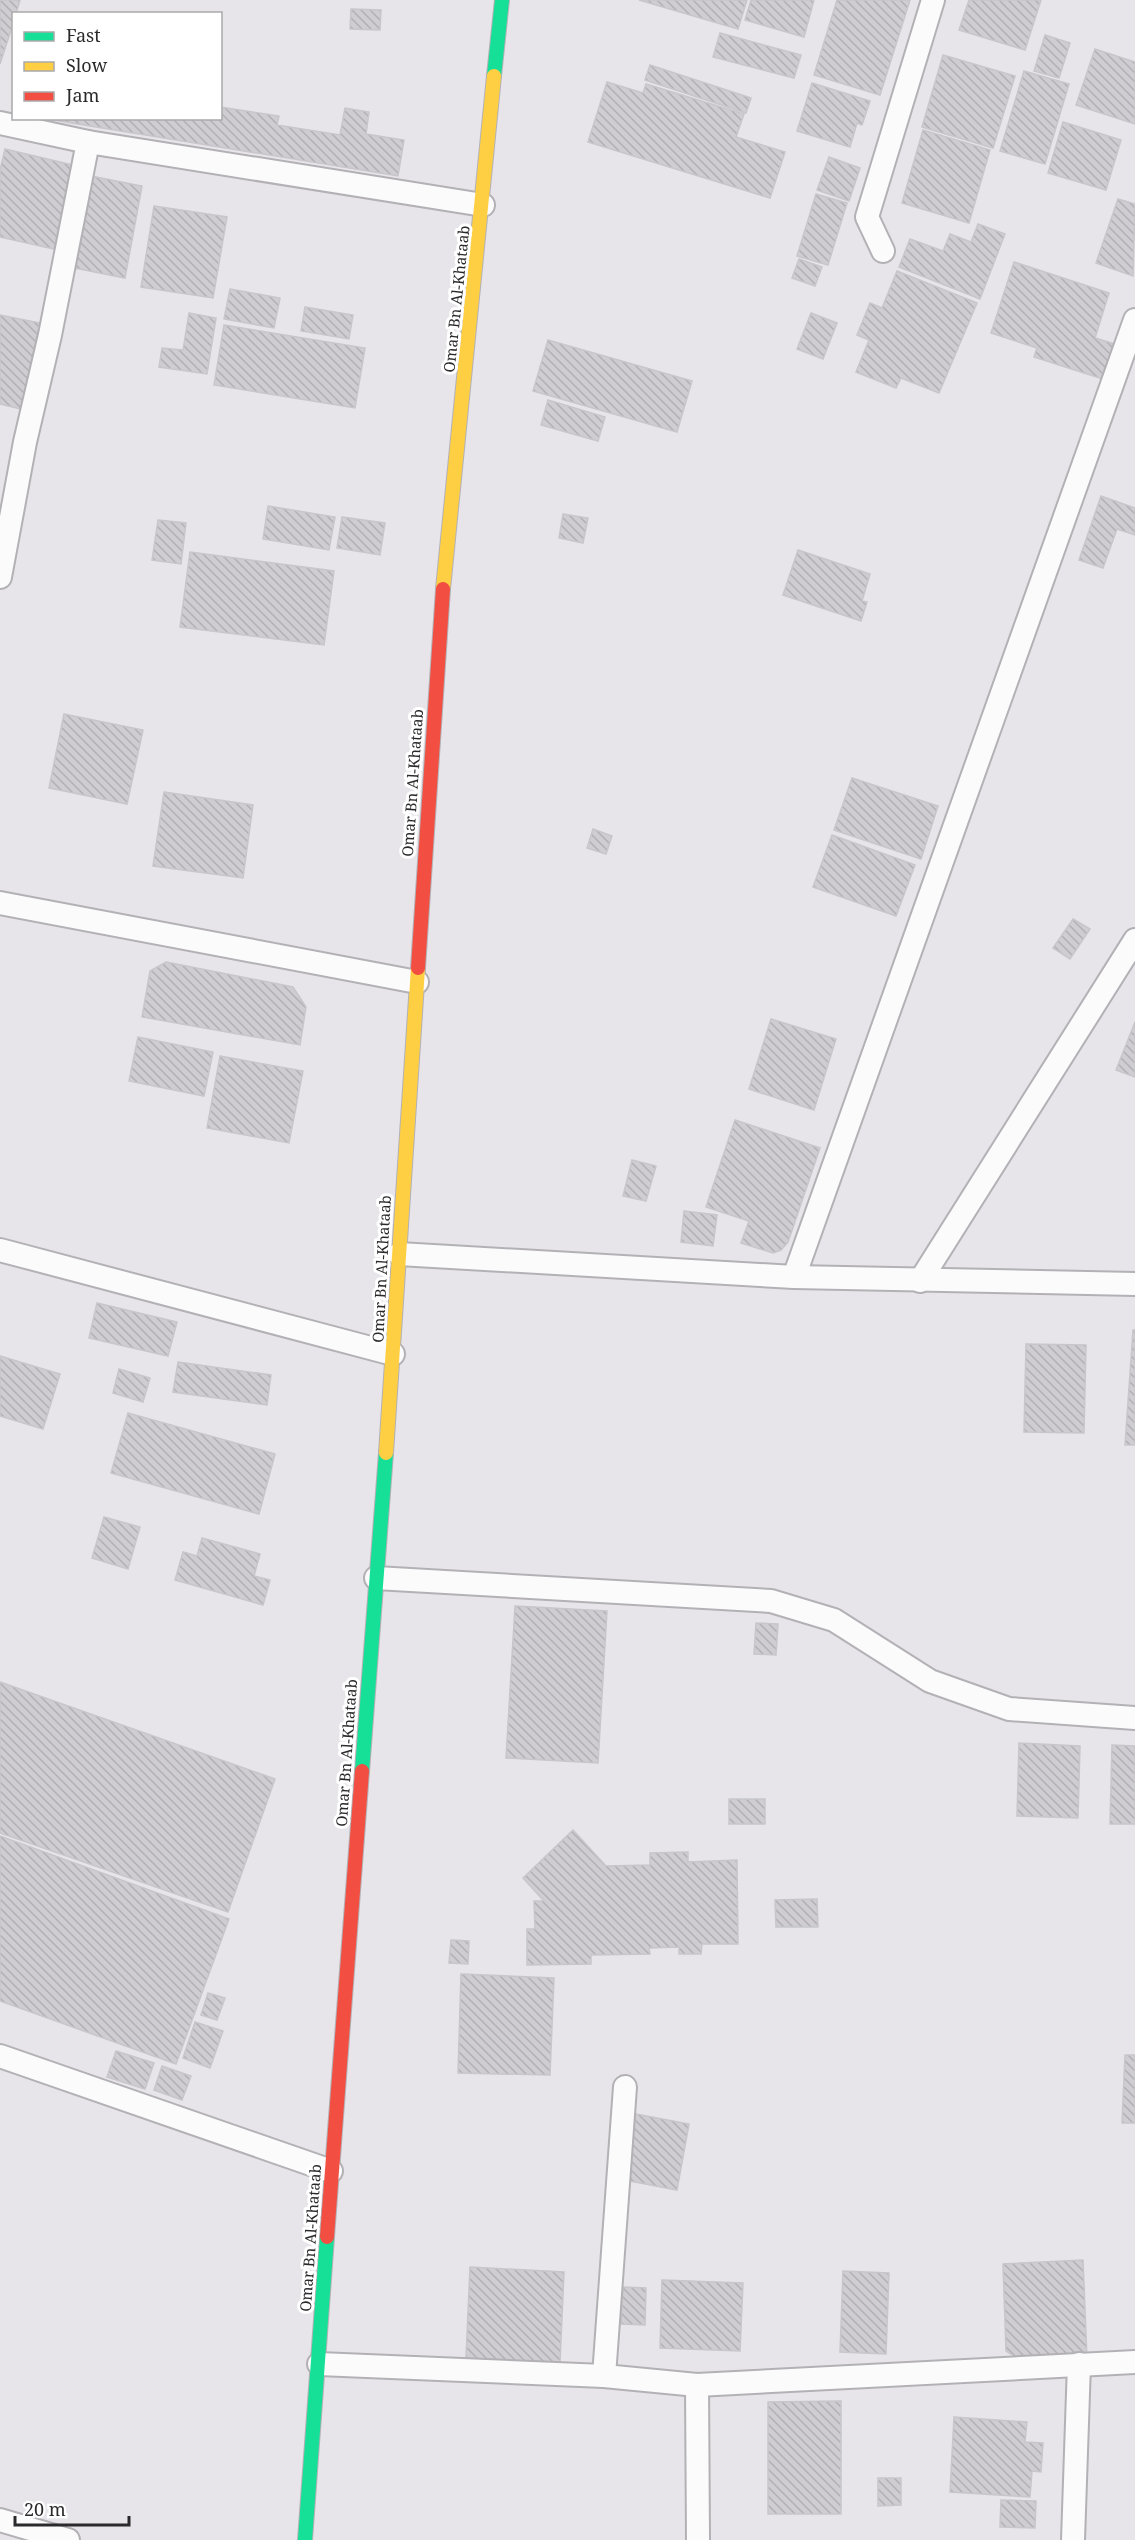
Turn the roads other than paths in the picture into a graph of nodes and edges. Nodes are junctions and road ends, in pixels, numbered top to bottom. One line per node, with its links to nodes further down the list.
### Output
1 (502, 0): 5 (main road, Omar Bn Al-Khataab)
2 (933, 0): 6 (lane)
3 (0, 123): 4 (lane)
4 (88, 142): 5 (lane); 8 (lane)
5 (483, 205): 11 (main road, Omar Bn Al-Khataab)
6 (883, 251)
7 (1135, 320): 14 (lane)
8 (0, 577)
9 (0, 903): 11 (lane)
10 (1135, 940): 15 (lane)
11 (417, 982): 13 (main road, Omar Bn Al-Khataab)
12 (0, 1250): 17 (lane)
13 (399, 1254): 14 (lane); 17 (main road, Omar Bn Al-Khataab)
14 (794, 1277): 15 (lane)
15 (920, 1281): 16 (lane)
16 (1135, 1284)
17 (393, 1354): 18 (main road, Omar Bn Al-Khataab)
18 (376, 1578): 19 (lane); 22 (main road, Omar Bn Al-Khataab)
19 (1135, 1718)
20 (0, 2056): 22 (lane)
21 (625, 2087): 26 (lane)
22 (331, 2170): 24 (main road, Omar Bn Al-Khataab)
23 (1135, 2362): 25 (lane)
24 (319, 2364): 26 (lane); 30 (main road, Omar Bn Al-Khataab)
25 (1079, 2364): 27 (lane); 32 (lane)
26 (604, 2376): 27 (lane)
27 (697, 2385): 31 (lane)
28 (0, 2520): 29 (lane)
29 (68, 2540)
30 (305, 2540)
31 (698, 2540)
32 (1072, 2540)

